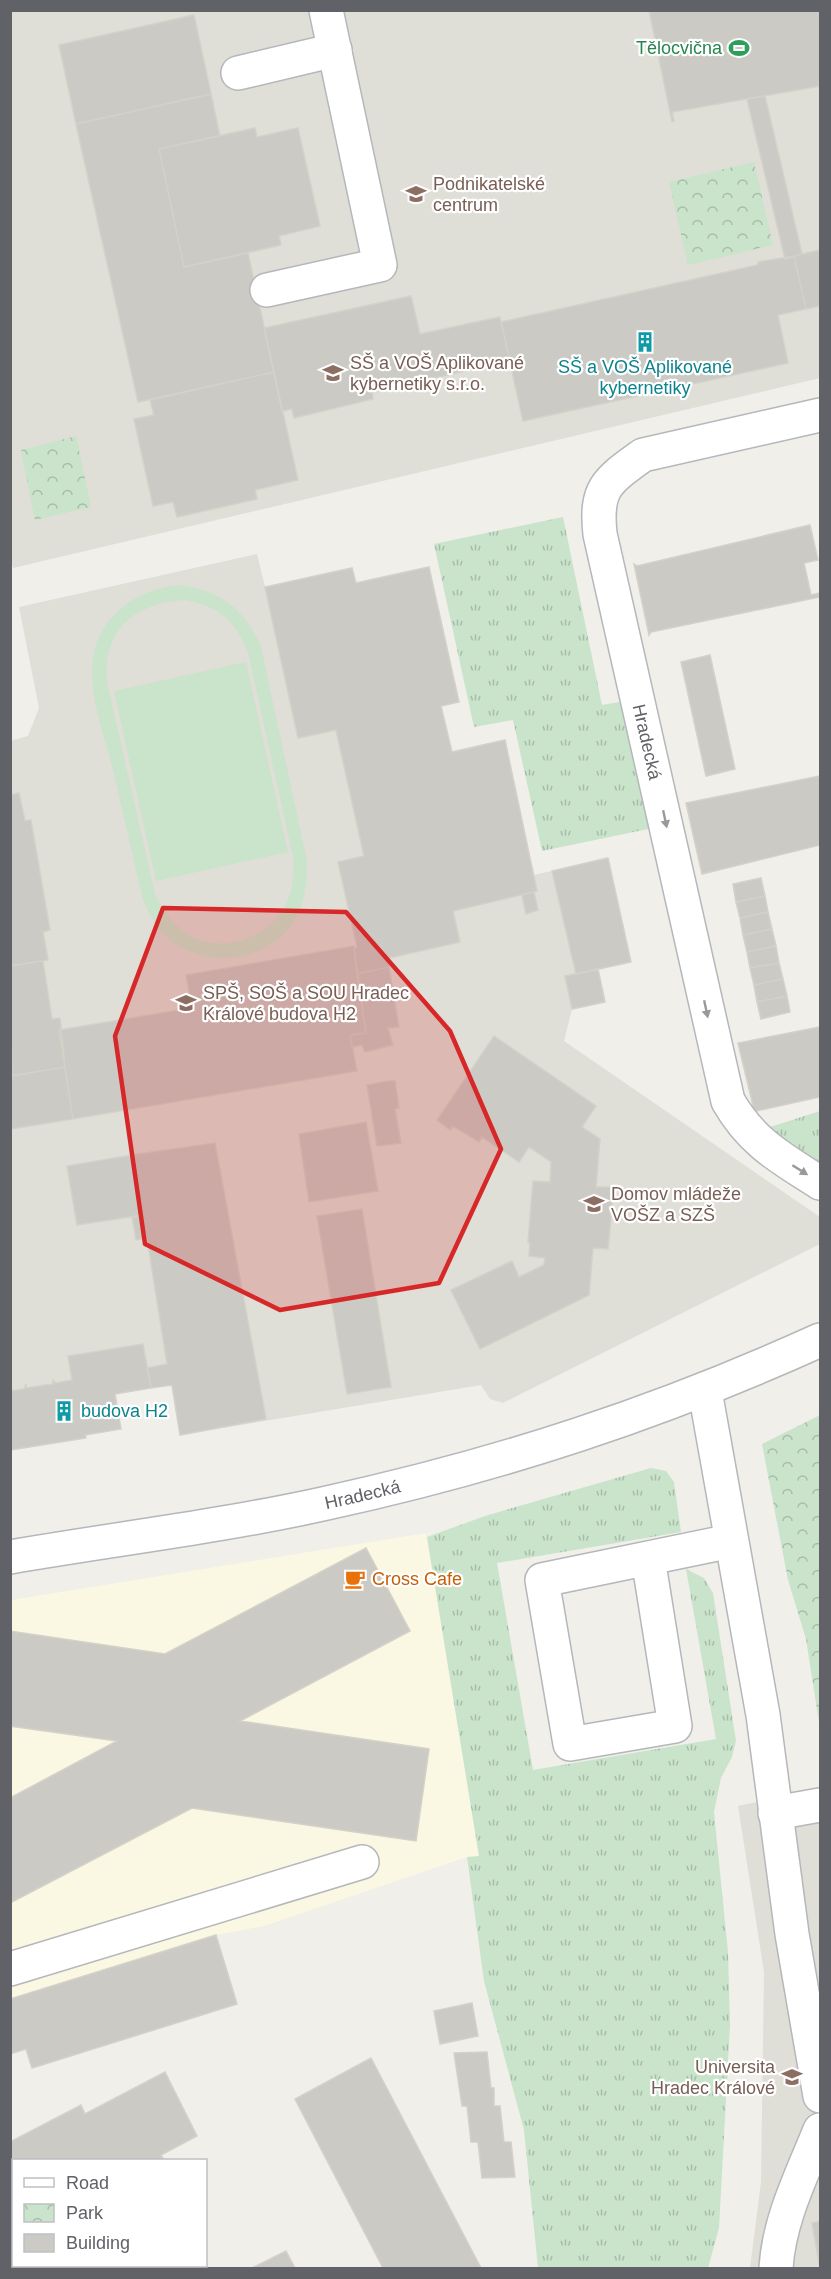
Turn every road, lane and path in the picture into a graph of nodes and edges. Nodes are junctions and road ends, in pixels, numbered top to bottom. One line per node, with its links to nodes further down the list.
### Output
1 (326, 10): 2 (street)
2 (334, 50): 3 (street); 4 (street)
3 (238, 73)
4 (267, 290)
5 (820, 415): 6 (street, Hradecká, one-way to 6)
6 (820, 1183)
7 (820, 1340): 8 (street, Hradecká)
8 (705, 1391): 9 (street); 10 (street, Hradecká)
9 (731, 1541): 11 (street); 13 (street)
10 (10, 1557)
11 (648, 1557): 11 (street)
12 (820, 1805): 13 (street)
13 (775, 1813): 16 (street)
14 (362, 1862): 15 (street)
15 (10, 1970)
16 (820, 2096)
17 (820, 2130): 18 (street)
18 (776, 2268)

